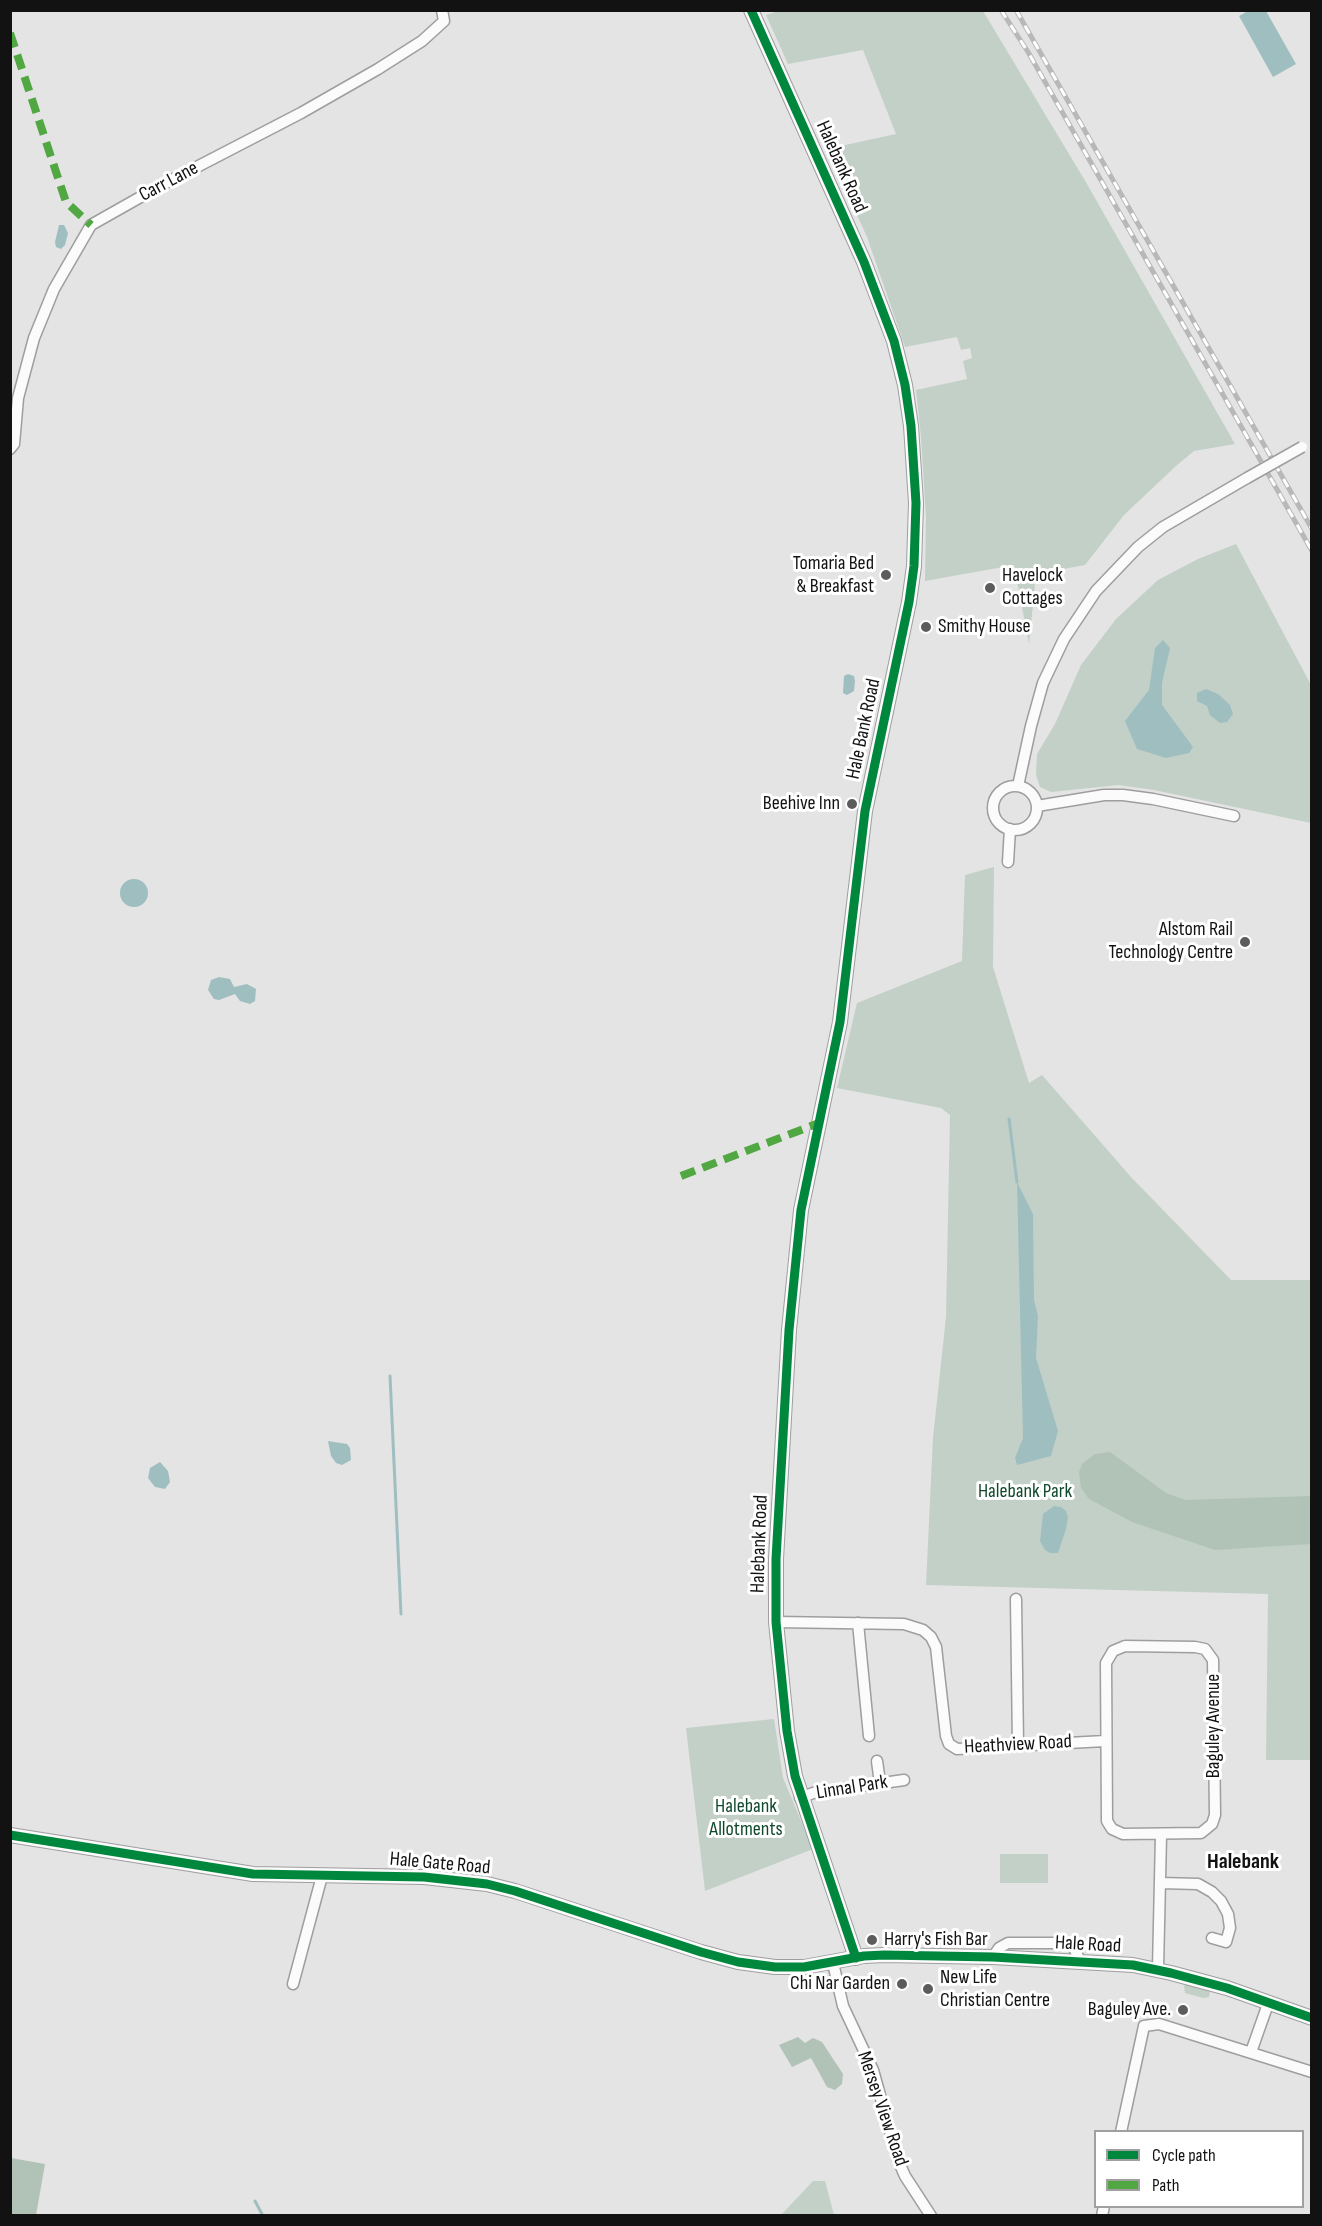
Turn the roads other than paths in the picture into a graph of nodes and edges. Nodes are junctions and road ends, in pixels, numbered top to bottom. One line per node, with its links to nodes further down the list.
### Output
1 (442, 10): 5 (street, Carr Lane)
2 (751, 10): 3 (street, Halebank Road)
3 (894, 341): 11 (street, Hale Bank Road)
4 (1307, 445): 6 (street, bridge)
5 (10, 449)
6 (1018, 786): 7 (street); 9 (street)
7 (1037, 806): 8 (street); 9 (street)
8 (1234, 816)
9 (1010, 829): 10 (street)
10 (1008, 862)
11 (819, 1123): 13 (street, Halebank Road)
12 (1013, 1607): 17 (street)
13 (776, 1622): 14 (street, Heathview Road); 21 (street, Halebank Road)
14 (858, 1623): 15 (street); 17 (street, Heathview Road)
15 (869, 1736)
16 (1106, 1741): 17 (street, Heathview Road); 22 (street, Baguley Avenue); 22 (street, Baguley Avenue)
17 (1017, 1745)
18 (877, 1761): 20 (street)
19 (904, 1780): 20 (street, Linnal Park)
20 (880, 1783): 21 (street, Linnal Park)
21 (801, 1798): 27 (street, Halebank Road)
22 (1161, 1834): 25 (street)
23 (10, 1835): 24 (street, Hale Gate Road)
24 (322, 1876): 28 (street, Hale Gate Road); 30 (street)
25 (1160, 1883): 26 (street); 29 (street)
26 (1212, 1938)
27 (856, 1958): 28 (street, Hale Gate Road); 29 (street, Hale Road)
28 (833, 1963): 36 (street, Mersey View Road)
29 (1158, 1970): 31 (street, Hale Road)
30 (293, 1984)
31 (1268, 2004): 32 (street, Hale Road); 33 (street)
32 (1311, 2018)
33 (1251, 2052): 34 (street); 35 (street)
34 (1311, 2072)
35 (1121, 2130)
36 (931, 2216)

